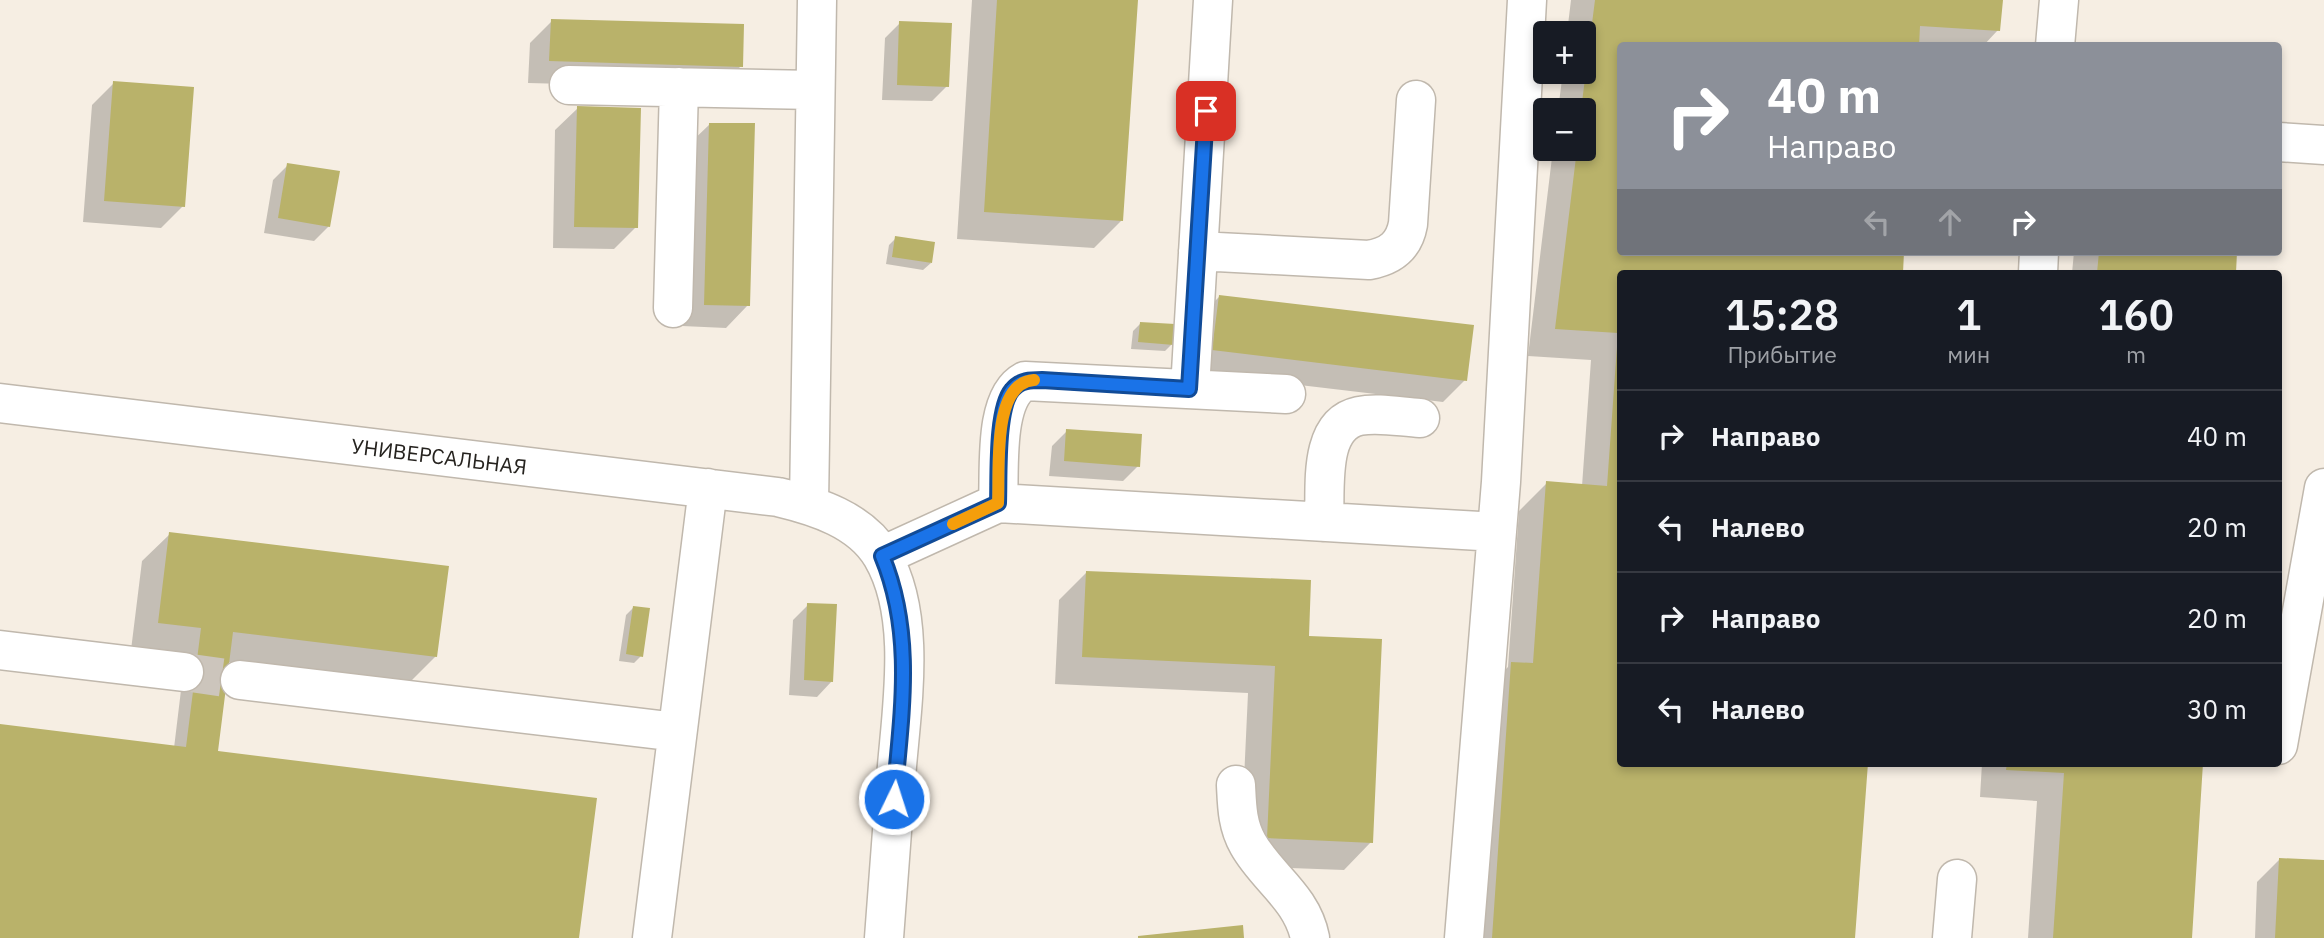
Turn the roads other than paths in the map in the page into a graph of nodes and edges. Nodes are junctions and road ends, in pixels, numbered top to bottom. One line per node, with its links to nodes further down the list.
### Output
1 (817, 0): 8 (street)
2 (1213, 0): 12 (street)
3 (1527, 0): 23 (street)
4 (2059, 0): 5 (street)
5 (2055, 42)
6 (569, 85): 7 (street)
7 (679, 87): 8 (street); 13 (street)
8 (815, 90): 21 (street)
9 (1416, 100): 12 (street)
10 (2282, 142): 11 (street)
11 (2324, 145)
12 (1198, 251): 14 (street)
13 (673, 308)
14 (1189, 389): 15 (street); 20 (street)
15 (1286, 394)
16 (0, 402): 18 (street, УНИВЕРСАЛЬНАЯ)
17 (1420, 418): 22 (street)
18 (708, 488): 21 (street, УНИВЕРСАЛЬНАЯ); 29 (street)
19 (2324, 488): 28 (street)
20 (998, 503): 22 (street); 24 (street)
21 (808, 504): 24 (street, УНИВЕРСАЛЬНАЯ)
22 (1324, 522): 23 (street)
23 (1497, 533): 35 (street)
24 (875, 547): 33 (street)
25 (0, 650): 26 (street)
26 (184, 672)
27 (240, 680): 29 (street)
28 (2282, 723)
29 (677, 732): 32 (street)
30 (1236, 785): 34 (street)
31 (1957, 879): 36 (street)
32 (652, 938)
33 (884, 938)
34 (1310, 938)
35 (1464, 938)
36 (1952, 938)

